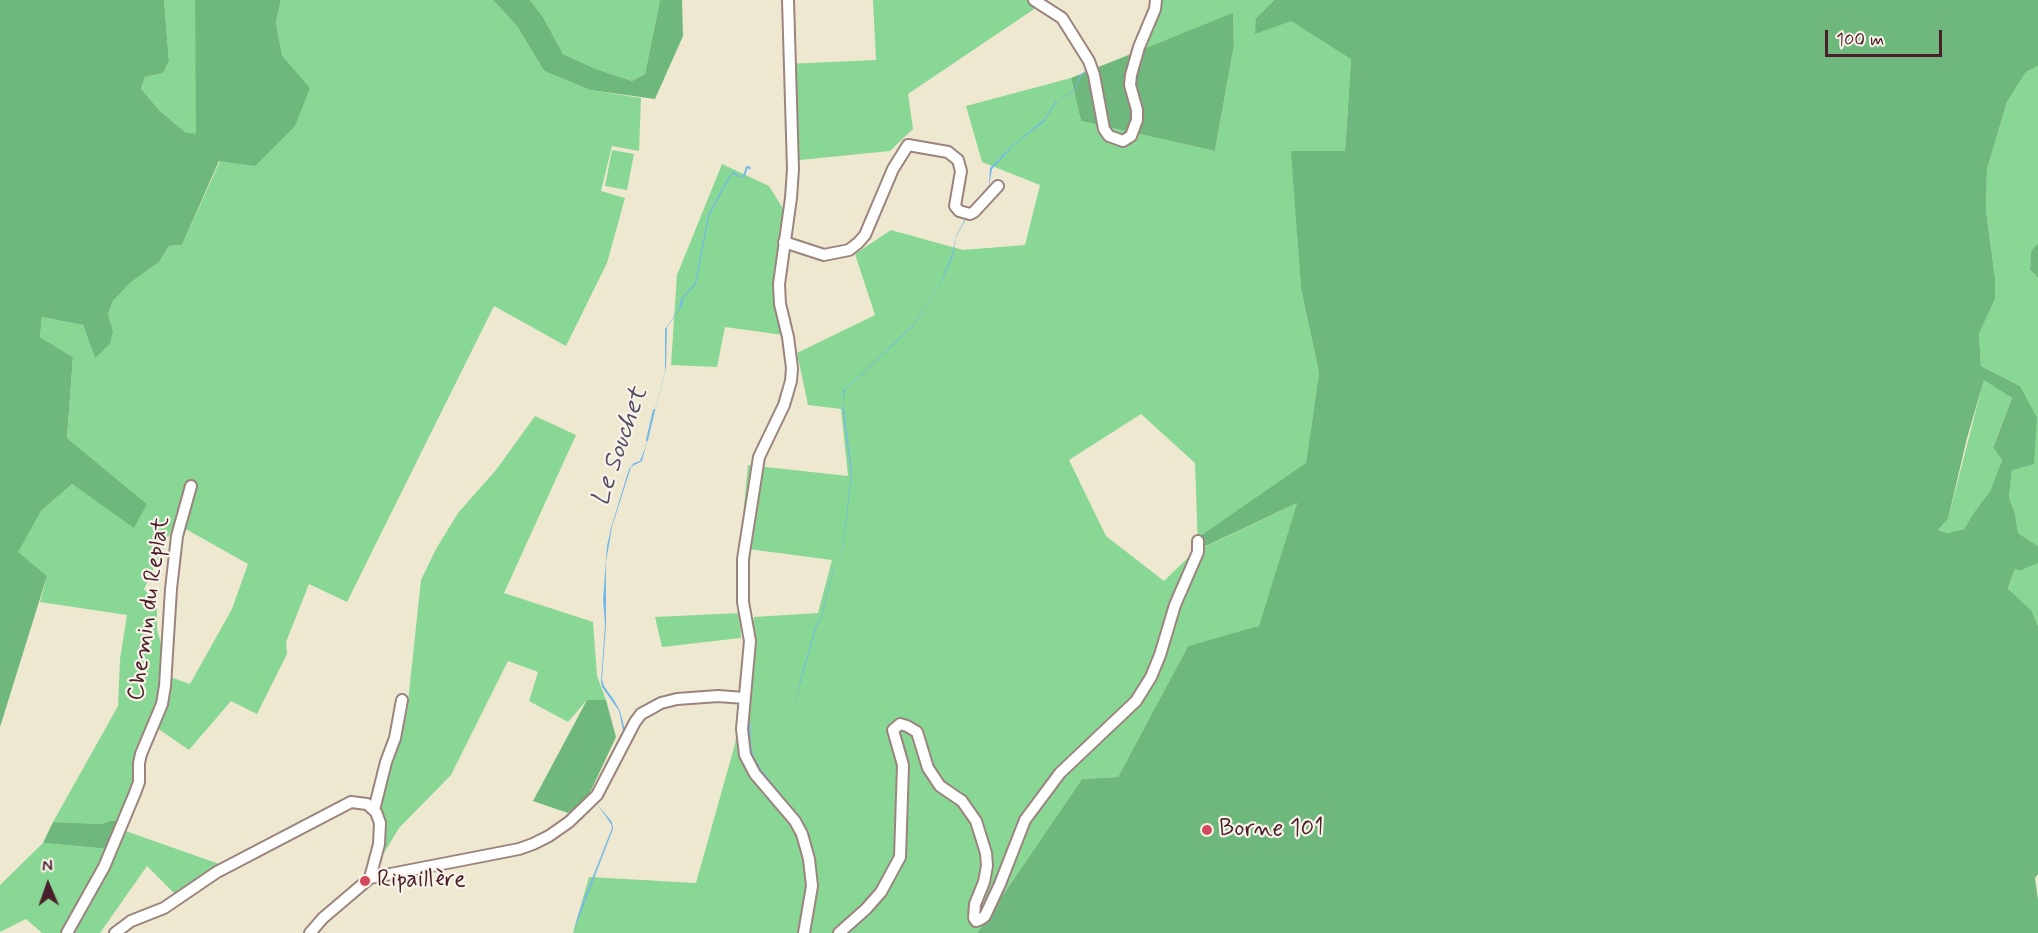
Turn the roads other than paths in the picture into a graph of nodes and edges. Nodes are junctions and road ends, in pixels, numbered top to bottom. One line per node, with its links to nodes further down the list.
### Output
1 (788, 0): 5 (street)
2 (1034, 0): 3 (street)
3 (1156, 0)
4 (998, 186): 5 (street)
5 (784, 242): 8 (street)
6 (191, 486): 12 (street, Chemin du Replat)
7 (1198, 541): 16 (street)
8 (744, 698): 11 (street); 15 (street)
9 (402, 700): 10 (street)
10 (374, 810): 11 (street); 13 (street)
11 (370, 878): 14 (street)
12 (67, 933)
13 (115, 933)
14 (310, 933)
15 (804, 933)
16 (839, 933)

